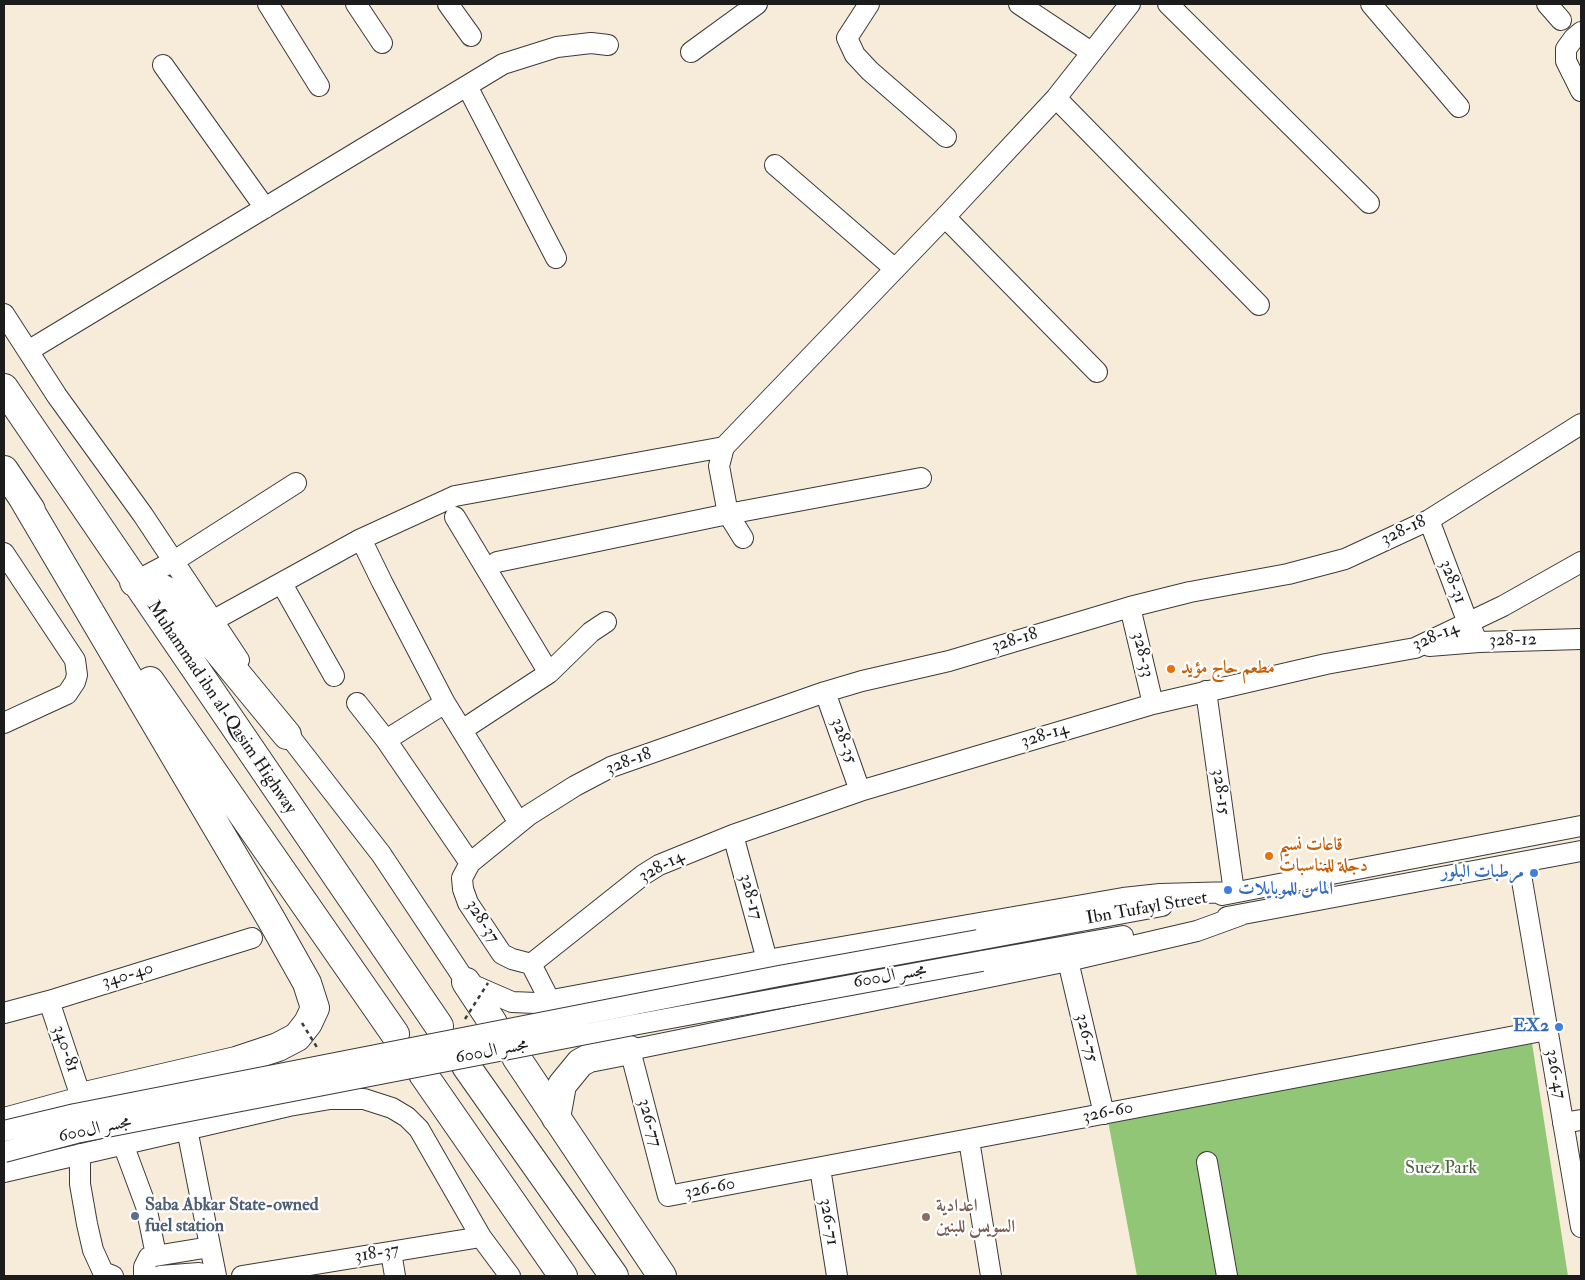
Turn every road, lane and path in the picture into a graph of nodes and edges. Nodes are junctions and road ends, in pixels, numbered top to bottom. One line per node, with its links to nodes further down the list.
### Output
1 (268, 4): 19 (street)
2 (356, 4): 14 (street)
3 (448, 4): 13 (street)
4 (757, 4): 16 (street)
5 (869, 4): 24 (street)
6 (1019, 4): 17 (street)
7 (1130, 4): 17 (street)
8 (1168, 4): 26 (street)
9 (1371, 4): 23 (street)
10 (1547, 4): 11 (street)
11 (1561, 20)
12 (1581, 32): 21 (street)
13 (471, 36)
14 (382, 43)
15 (608, 45): 20 (street)
16 (691, 52)
17 (1091, 52): 22 (street)
18 (164, 65): 27 (street)
19 (319, 86)
20 (467, 86): 27 (street); 29 (street)
21 (1581, 91)
22 (1056, 98): 28 (street); 31 (street)
23 (1459, 107)
24 (946, 137)
25 (775, 165): 30 (street)
26 (1369, 203)
27 (265, 208): 33 (street)
28 (945, 218): 30 (street); 34 (street)
29 (556, 258)
30 (895, 269): 37 (street)
31 (1259, 305)
32 (4, 314): 33 (street)
33 (28, 351): 48 (street)
34 (1097, 372)
35 (4, 388): 51 (highway, Muhammad ibn al-Qasim Highway)
36 (1581, 424): 44 (street, 328-18)
37 (724, 447): 42 (street); 46 (street)
38 (4, 470): 41 (highway)
39 (921, 478): 42 (street)
40 (296, 483): 48 (street)
41 (20, 495): 94 (highway); 100 (highway)
42 (728, 514): 45 (street); 49 (street)
43 (455, 517): 60 (street)
44 (1429, 520): 53 (street, 328-18); 56 (street, 328-31)
45 (743, 538)
46 (361, 540): 52 (street); 65 (street)
47 (4, 553): 67 (street)
48 (174, 560): 51 (street); 54 (street)
49 (498, 562)
50 (1581, 562): 56 (street, 328-14)
51 (134, 582): 69 (highway); 92 (highway, Muhammad ibn al-Qasim Highway)
52 (282, 584): 54 (street); 61 (street)
53 (1130, 607): 63 (street, 328-18); 66 (street, 328-33)
54 (214, 620): 69 (street)
55 (606, 622): 60 (street)
56 (1468, 623): 58 (street, 328-31); 59 (street, 328-14)
57 (1581, 639): 58 (street, 328-12)
58 (1479, 642): 59 (street, 328-12)
59 (1415, 648): 62 (street, 328-14)
60 (549, 673): 68 (street)
61 (334, 676)
62 (1206, 691): 66 (street, 328-14); 78 (street, 328-15)
63 (825, 692): 71 (street, 328-35); 72 (street, 328-18)
64 (357, 703): 70 (street)
65 (445, 703): 68 (street); 70 (street)
66 (1153, 704): 71 (street, 328-14)
67 (4, 723)
68 (462, 730): 72 (street)
69 (287, 735): 86 (street)
70 (386, 740): 77 (street)
71 (860, 791): 74 (street, 328-14)
72 (519, 823): 77 (street, 328-18)
73 (1581, 826): 78 (street, Ibn Tufayl Street)
74 (733, 835): 82 (street, 328-17); 85 (street, 328-14)
75 (1581, 851): 76 (street, Ibn Tufayl Street)
76 (1519, 863): 79 (street, Ibn Tufayl Street); 93 (street, 326-47)
77 (466, 870): 85 (street, 328-37)
78 (1234, 892): 81 (street, Ibn Tufayl Street); 82 (street)
79 (1241, 914): 83 (street, Ibn Tufayl Street); 84 (street)
80 (252, 938): 87 (street, 340-40)
81 (978, 940): 106 (street, مجسر ال600, bridge)
82 (766, 960): 88 (street)
83 (982, 961): 109 (street, مجسر ال600, bridge)
84 (1068, 961): 95 (street); 101 (street, 326-75)
85 (531, 964): 88 (street)
86 (477, 982): 88 (street); 91 (highway); 92 (path, bridge)
87 (49, 1001): 89 (street, 340-40); 100 (street, 340-81)
88 (550, 1001)
89 (4, 1013)
90 (302, 1023): 96 (path, bridge)
91 (493, 1023)
92 (450, 1026)
93 (1547, 1030): 101 (street, 326-60); 104 (street, 326-47)
94 (395, 1034)
95 (630, 1050): 103 (highway); 114 (street, 326-77)
96 (319, 1051)
97 (516, 1057): 103 (highway)
98 (466, 1066): 128 (highway)
99 (423, 1074): 127 (highway)
100 (82, 1097): 102 (street)
101 (1104, 1114): 107 (street, 326-60)
102 (4, 1118)
103 (556, 1118): 129 (highway)
104 (1572, 1122): 115 (street, 326-47)
105 (187, 1129): 108 (street); 116 (street); 117 (street)
106 (4, 1132)
107 (969, 1140): 112 (street, 326-60); 131 (street)
108 (122, 1144): 110 (street); 119 (street)
109 (4, 1152)
110 (80, 1154): 113 (street); 121 (street)
111 (1207, 1162): 132 (street)
112 (820, 1168): 114 (street, 326-60); 130 (street, 326-71)
113 (4, 1172)
114 (668, 1196)
115 (1581, 1227)
116 (482, 1237): 118 (street, 318-37); 126 (street)
117 (210, 1247): 119 (street); 120 (street)
118 (391, 1252): 124 (street, 318-37); 125 (street)
119 (156, 1255): 122 (street)
120 (207, 1274): 123 (street)
121 (113, 1276)
122 (144, 1276)
123 (160, 1276)
124 (242, 1276)
125 (395, 1276)
126 (510, 1276)
127 (563, 1276)
128 (614, 1276)
129 (662, 1276)
130 (837, 1276)
131 (991, 1276)
132 (1227, 1276)

